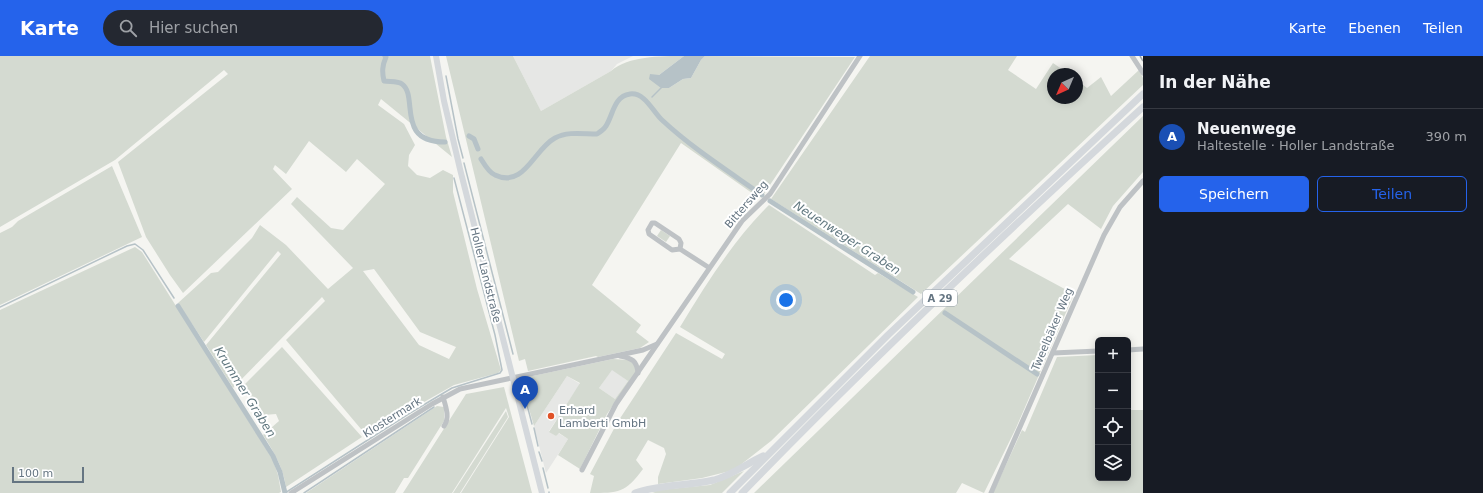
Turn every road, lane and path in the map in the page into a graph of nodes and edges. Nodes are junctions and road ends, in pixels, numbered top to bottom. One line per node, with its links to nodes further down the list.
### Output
1 (436, 56): 17 (main road, Holler Landstraße)
2 (860, 56): 9 (street, Bittersweg)
3 (1132, 56): 4 (street)
4 (1143, 73)
5 (1143, 94): 20 (highway, A 29)
6 (1143, 107): 26 (highway, A 29)
7 (1143, 181): 14 (street, Tweelbäker Weg)
8 (680, 249): 8 (street); 9 (street)
9 (708, 268): 10 (street, Bittersweg)
10 (658, 343): 15 (street); 16 (street, Bittersweg)
11 (1143, 349): 12 (street)
12 (1131, 350)
13 (1095, 351): 14 (street)
14 (1053, 353): 27 (street, Tweelbäker Weg)
15 (618, 356): 16 (street); 17 (street)
16 (638, 374): 21 (street, Bittersweg)
17 (512, 377): 18 (street, Klostermark); 23 (main road, Holler Landstraße)
18 (443, 398): 19 (street); 22 (street, Klostermark)
19 (444, 426)
20 (767, 455): 24 (highway); 25 (highway, A 29)
21 (582, 470)
22 (291, 493)
23 (542, 493)
24 (635, 493)
25 (730, 493)
26 (742, 493)
27 (991, 493)

